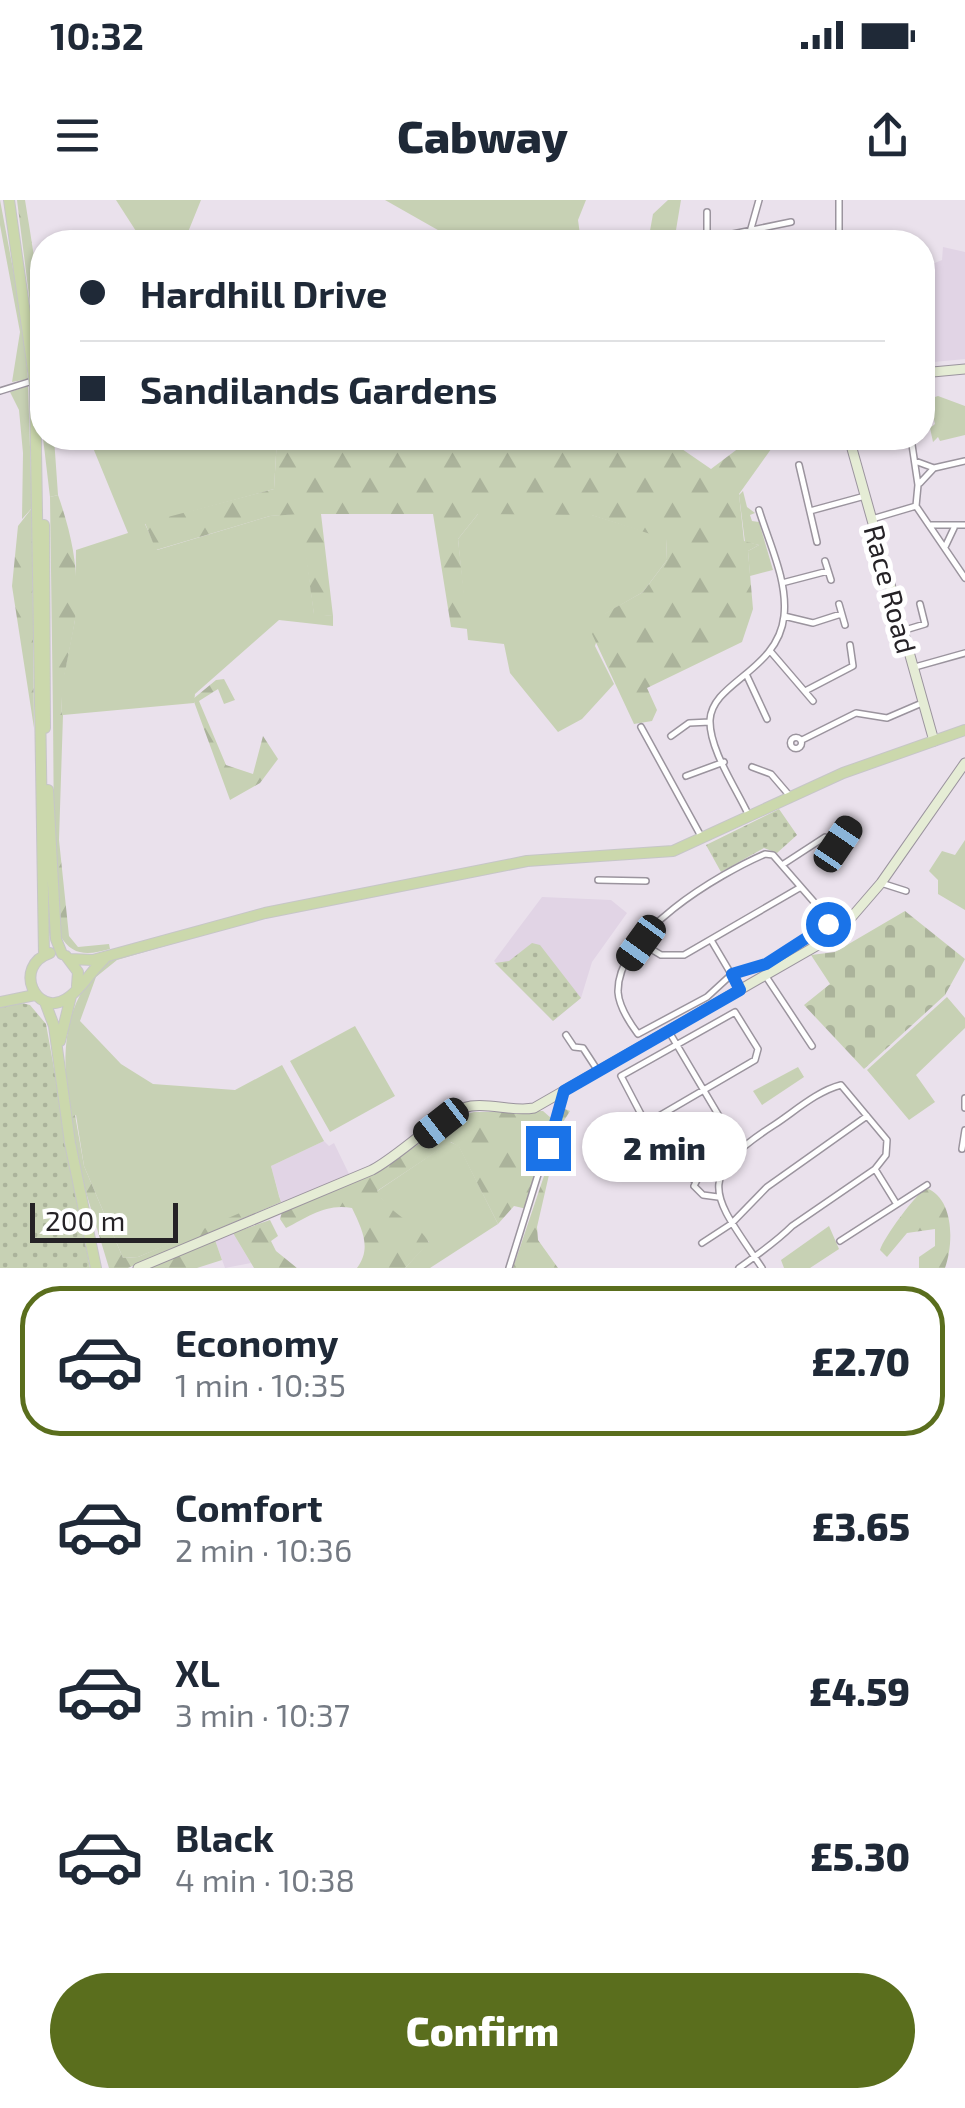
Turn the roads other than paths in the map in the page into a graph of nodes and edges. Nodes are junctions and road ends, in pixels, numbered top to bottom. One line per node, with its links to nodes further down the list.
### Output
1 (9, 200): 10 (main road)
2 (759, 200): 7 (street)
3 (839, 200): 9 (street)
4 (707, 212): 6 (street)
5 (791, 222): 8 (street)
6 (708, 230)
7 (751, 230)
8 (758, 230)
9 (839, 230)
10 (30, 345)
11 (965, 369): 12 (main road)
12 (935, 372)
13 (30, 381): 14 (street)
14 (0, 392)
15 (36, 450): 76 (main road)
16 (38, 450): 78 (main road)
17 (852, 450): 24 (main road, Race Road)
18 (913, 450): 19 (street)
19 (915, 461): 22 (street); 23 (street)
20 (965, 461): 22 (street)
21 (798, 465): 27 (street)
22 (934, 468): 23 (street)
23 (918, 485): 25 (street)
24 (865, 496): 27 (street); 28 (main road, Race Road)
25 (916, 506): 28 (street); 29 (street)
26 (758, 510): 38 (street)
27 (810, 511): 32 (street)
28 (872, 519): 44 (main road, Race Road)
29 (928, 524): 31 (street); 33 (street)
30 (965, 525): 31 (street)
31 (954, 528): 33 (street)
32 (817, 542)
33 (945, 547): 36 (street)
34 (825, 561): 35 (street)
35 (828, 571): 37 (street); 38 (street)
36 (965, 578)
37 (831, 580)
38 (782, 583): 42 (street)
39 (839, 604): 41 (street)
40 (920, 604): 44 (street)
41 (841, 614): 42 (street); 43 (street)
42 (784, 616): 46 (street)
43 (845, 625)
44 (902, 631): 48 (main road, Race Road)
45 (850, 644): 50 (street)
46 (771, 652): 49 (street); 50 (street)
47 (965, 654): 48 (street)
48 (912, 668): 52 (main road, Race Road)
49 (747, 676): 53 (street); 54 (street)
50 (807, 690): 51 (street)
51 (813, 701)
52 (922, 703): 58 (street); 59 (main road, Race Road)
53 (768, 719)
54 (710, 722): 57 (street); 60 (street)
55 (641, 727): 67 (street)
56 (965, 730): 59 (main road)
57 (671, 736)
58 (802, 740)
59 (934, 741): 64 (main road)
60 (724, 762): 63 (street); 65 (street)
61 (965, 762): 71 (main road)
62 (752, 768): 64 (street)
63 (686, 776)
64 (790, 798): 65 (main road)
65 (750, 816): 67 (main road)
66 (852, 824): 68 (street)
67 (703, 840): 77 (main road)
68 (782, 865): 72 (street); 75 (street)
69 (598, 880): 70 (street)
70 (646, 881)
71 (881, 884): 73 (street); 81 (main road)
72 (800, 887): 74 (street); 80 (street)
73 (906, 890)
74 (711, 940): 75 (street); 80 (street)
75 (641, 943): 80 (street)
76 (44, 955): 78 (main road); 79 (main road)
77 (108, 955): 78 (main road); 83 (main road)
78 (66, 956): 83 (main road)
79 (29, 974): 84 (main road); 85 (main road)
80 (732, 974): 82 (street)
81 (766, 975): 82 (main road); 89 (street)
82 (740, 990): 86 (main road)
83 (74, 991): 84 (main road); 90 (main road)
84 (40, 998): 85 (main road); 90 (main road)
85 (3, 1000)
86 (668, 1030): 88 (street); 91 (main road)
87 (566, 1035): 91 (street)
88 (676, 1042): 92 (street); 92 (street); 92 (street)
89 (812, 1046)
90 (58, 1057): 111 (main road)
91 (598, 1072): 93 (main road)
92 (704, 1090): 98 (street)
93 (564, 1091): 112 (main road); 113 (street)
94 (965, 1098): 95 (street)
95 (965, 1108)
96 (867, 1116): 98 (street); 100 (street); 107 (street)
97 (965, 1130): 99 (street)
98 (738, 1148): 101 (street)
99 (962, 1148)
100 (875, 1169): 106 (street); 110 (street)
101 (721, 1171): 103 (street); 105 (street)
102 (667, 1172): 103 (street)
103 (694, 1180): 105 (street)
104 (927, 1185): 106 (street)
105 (718, 1197): 107 (street)
106 (896, 1204): 108 (street)
107 (731, 1224): 109 (street); 110 (street)
108 (840, 1242)
109 (702, 1243)
110 (754, 1257): 114 (street); 115 (street)
111 (96, 1268)
112 (138, 1268)
113 (510, 1268)
114 (739, 1268)
115 (762, 1268)

